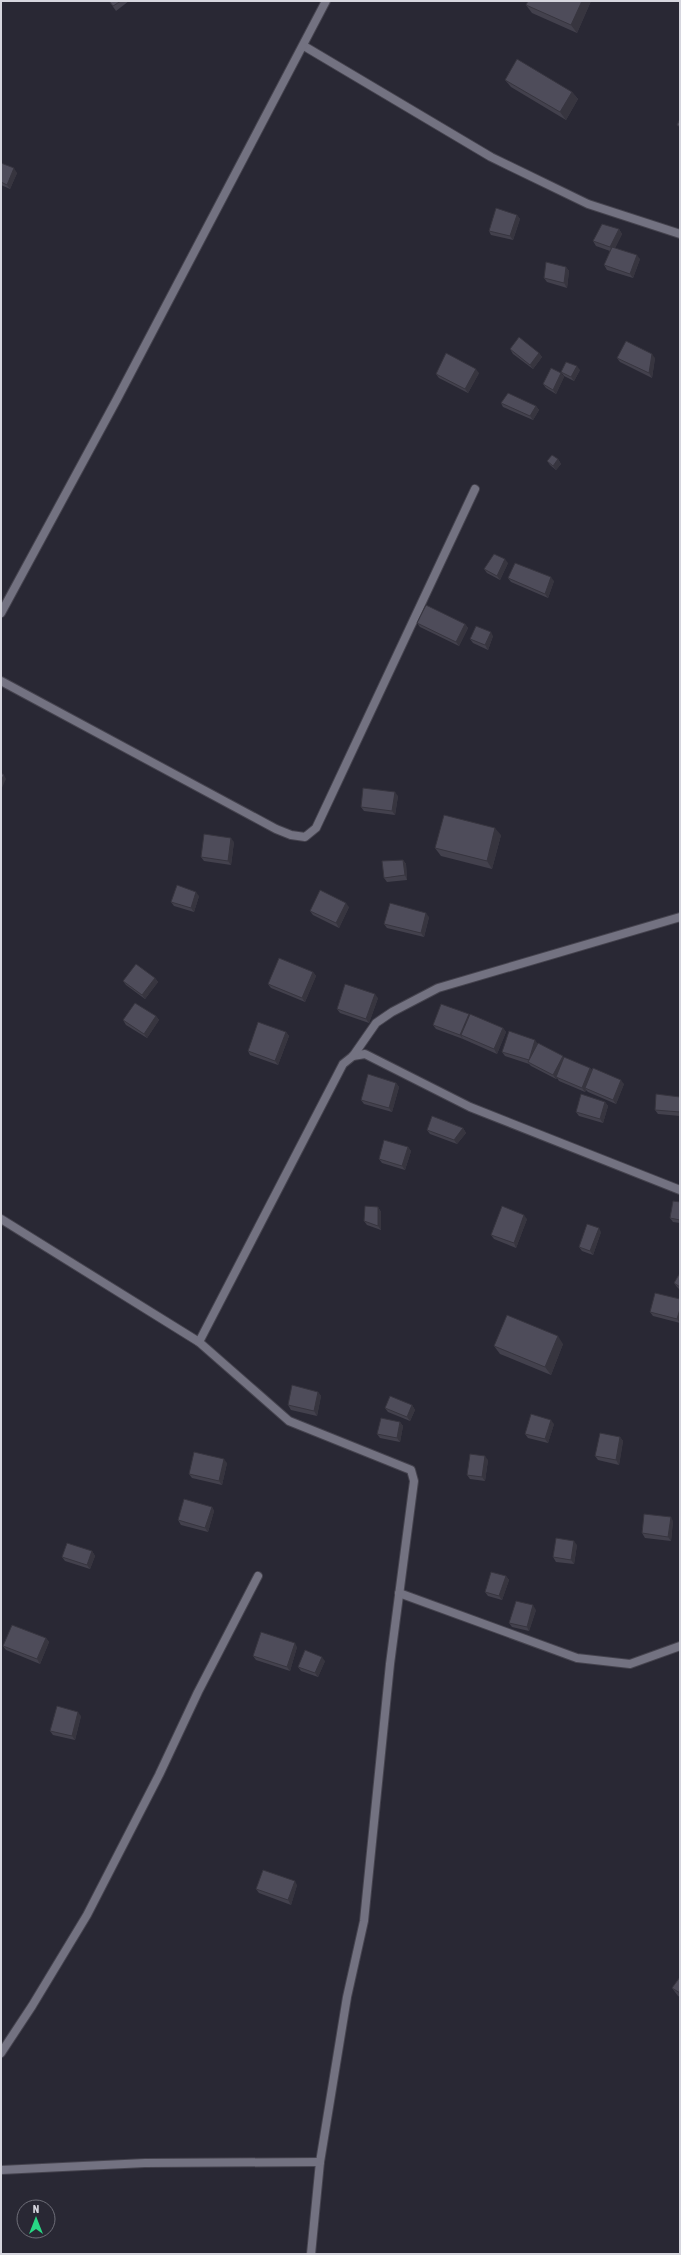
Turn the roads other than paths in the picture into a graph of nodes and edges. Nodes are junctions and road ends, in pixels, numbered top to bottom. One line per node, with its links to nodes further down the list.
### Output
1 (326, 1): 2 (street)
2 (304, 46): 3 (street); 5 (street)
3 (680, 234)
4 (475, 489): 6 (street)
5 (1, 613)
6 (1, 682)
7 (680, 917): 8 (street)
8 (353, 1056): 9 (street); 11 (street)
9 (680, 1190)
10 (1, 1219): 11 (street)
11 (199, 1342): 13 (street)
12 (258, 1576): 15 (street)
13 (399, 1593): 14 (street); 16 (street)
14 (680, 1646)
15 (1, 2053)
16 (320, 2162): 17 (street); 18 (street)
17 (1, 2170)
18 (311, 2254)

